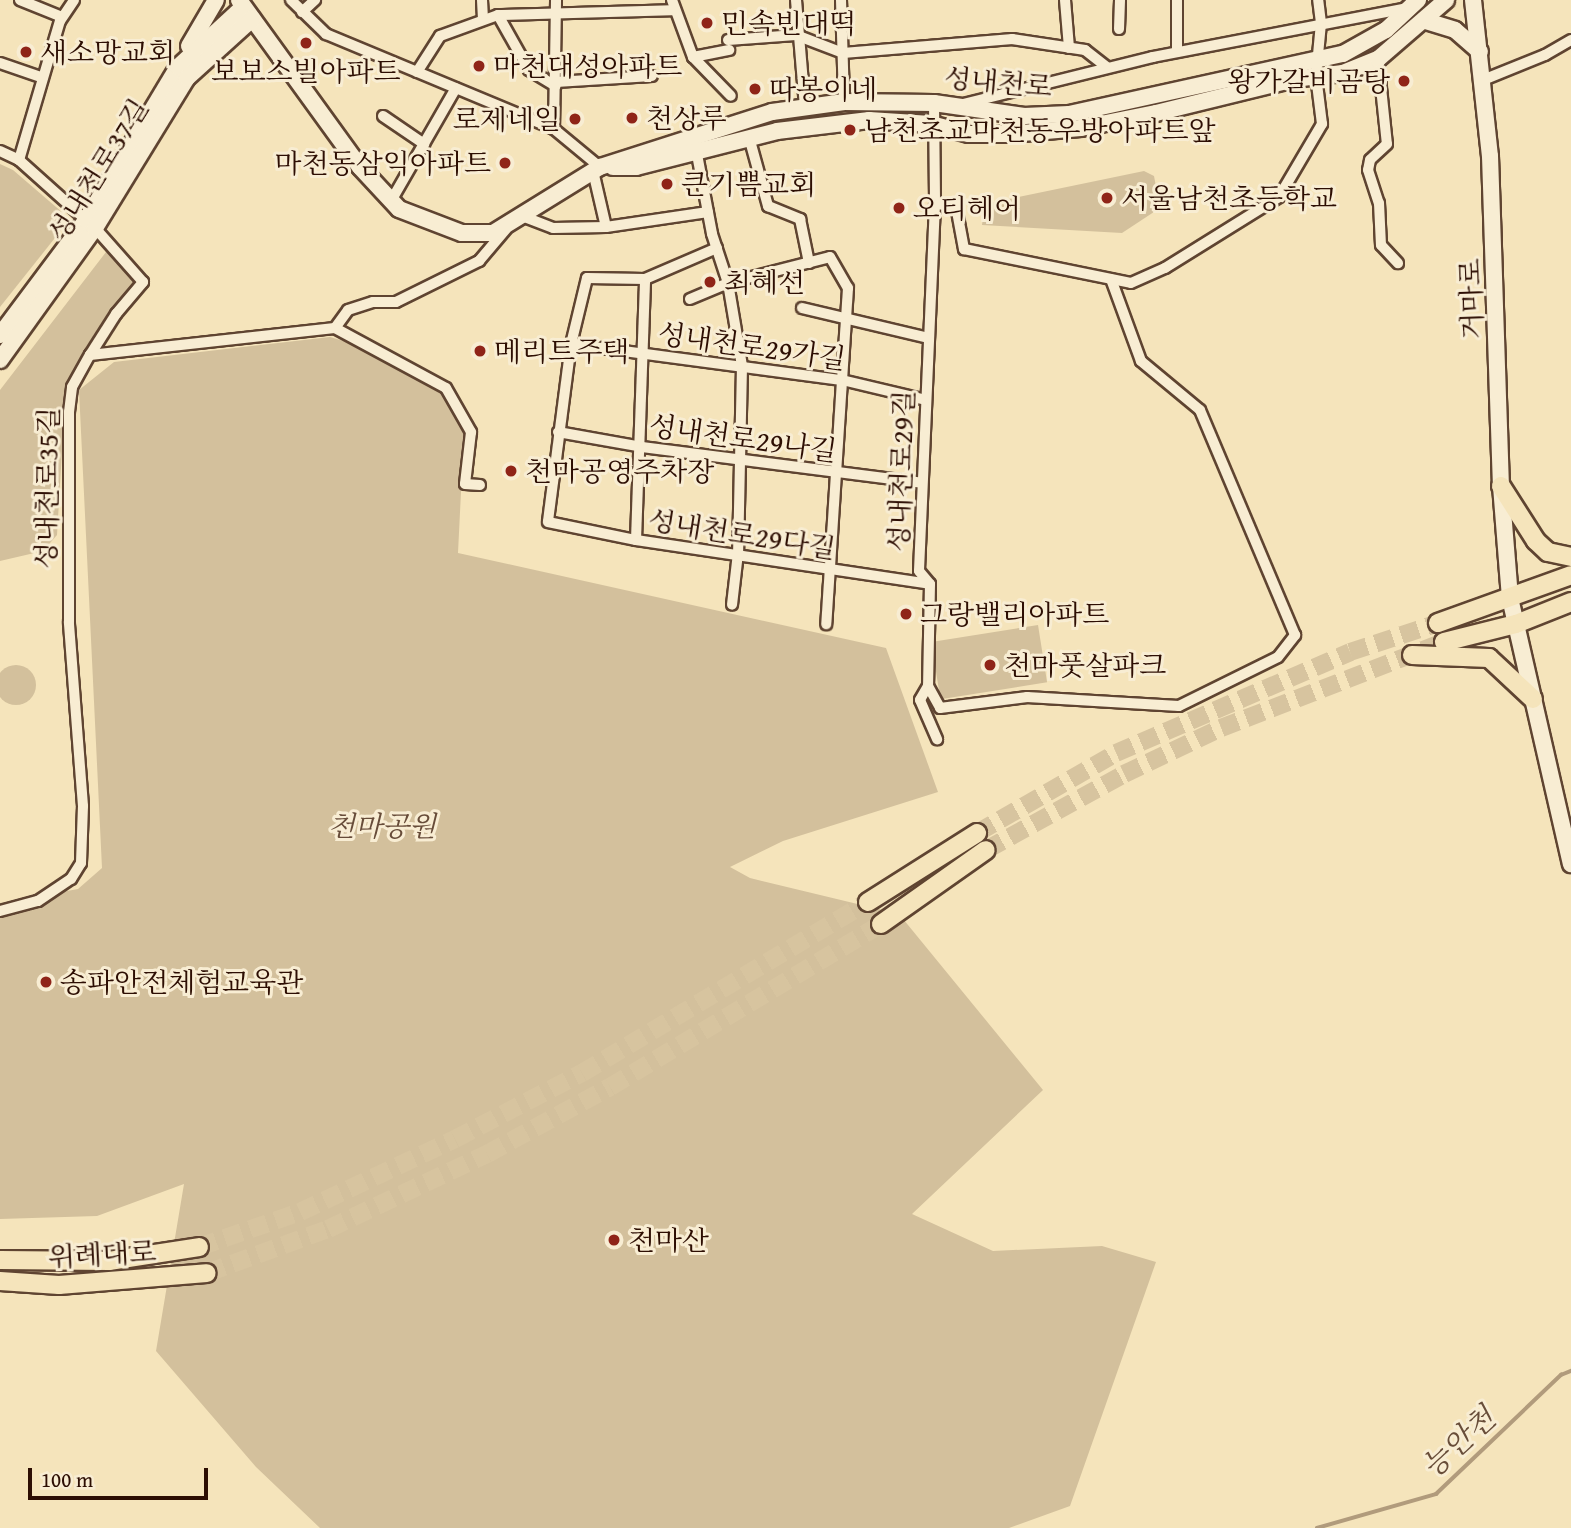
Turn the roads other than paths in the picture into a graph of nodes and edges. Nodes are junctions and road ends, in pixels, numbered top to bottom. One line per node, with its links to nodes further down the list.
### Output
1 (20, 0): 23 (street)
2 (74, 0): 23 (street)
3 (216, 0): 34 (street)
4 (291, 0): 21 (street)
5 (315, 0): 21 (street)
6 (482, 0): 24 (street)
7 (796, 0): 28 (street)
8 (841, 0): 33 (street)
9 (1065, 0): 30 (street)
10 (1119, 0): 27 (street)
11 (1177, 0): 31 (street)
12 (1318, 0): 26 (street)
13 (1446, 0): 25 (street, 성내천로)
14 (1473, 0): 32 (street, 거마로)
15 (1415, 4): 19 (street); 39 (street, 성내천로)
16 (556, 5): 17 (street); 22 (street); 44 (street)
17 (637, 5): 18 (street)
18 (673, 5): 35 (street)
19 (1381, 5): 26 (street)
20 (245, 9): 34 (street, 성내천로37길); 60 (street, 성내천로); 64 (street, 성내천로37길)
21 (302, 12): 40 (street)
22 (498, 15): 24 (street); 44 (street)
23 (62, 17): 41 (street)
24 (483, 19): 40 (street)
25 (1426, 22): 32 (street); 36 (street, 성내천로)
26 (1321, 23): 31 (street); 39 (street)
27 (1119, 29)
28 (796, 35): 33 (street); 35 (street); 50 (street)
29 (1571, 40): 43 (street)
30 (1069, 48): 33 (street, 성내천로); 38 (street, 성내천로)
31 (1177, 52): 38 (street)
32 (1480, 52): 43 (street, 거마로)
33 (842, 53): 47 (street)
34 (188, 54): 64 (street, 성내천로37길)
35 (693, 57): 46 (street)
36 (1378, 59): 39 (street, 성내천로); 68 (street)
37 (0, 63): 41 (street)
38 (1107, 67): 49 (street)
39 (1317, 68): 49 (street, 성내천로); 52 (street, 성내천로); 70 (street)
40 (417, 72): 45 (street)
41 (41, 76): 58 (street)
42 (652, 76): 44 (street)
43 (1483, 80): 91 (street, 거마로)
44 (556, 84): 53 (street)
45 (456, 88): 53 (street); 55 (street)
46 (731, 96)
47 (845, 102): 48 (street, 성내천로); 50 (street, 성내천로)
48 (934, 103): 49 (street, 성내천로); 52 (street, 성내천로29길)
49 (955, 106)
50 (805, 107): 59 (street, 성내천로)
51 (383, 117): 55 (street)
52 (931, 124): 54 (street, 성내천로); 61 (street, 성내천로29길)
53 (554, 129): 59 (street)
54 (749, 137): 56 (street, 성내천로); 67 (street)
55 (424, 144): 60 (street)
56 (696, 149): 59 (street, 성내천로); 62 (street)
57 (0, 151): 58 (street)
58 (19, 160): 64 (street)
59 (596, 169): 63 (street, 성내천로); 65 (street)
60 (391, 201): 63 (street, 성내천로)
61 (934, 204): 70 (street); 77 (street, 성내천로29길)
62 (708, 212): 65 (street); 66 (street)
63 (517, 219): 65 (street); 75 (street)
64 (90, 224): 76 (street, 성내천로37길); 80 (street, 성내천로35길); 81 (street, 성내천로37길)
65 (606, 227)
66 (717, 248): 69 (street); 71 (street)
67 (809, 263): 71 (street); 74 (street)
68 (1398, 263)
69 (645, 279): 78 (street); 79 (street)
70 (1111, 279): 106 (street)
71 (728, 284): 72 (street); 82 (street)
72 (690, 299)
73 (802, 307): 74 (street)
74 (846, 320): 77 (street); 83 (street)
75 (334, 328): 80 (street); 90 (street)
76 (0, 335)
77 (929, 338): 84 (street, 성내천로29길)
78 (571, 344): 79 (street, 성내천로29가길); 85 (street)
79 (643, 353): 82 (street, 성내천로29가길); 86 (street)
80 (90, 355): 113 (street, 성내천로35길)
81 (0, 360)
82 (742, 366): 83 (street, 성내천로29가길); 87 (street)
83 (842, 380): 84 (street, 성내천로29가길); 88 (street)
84 (926, 400): 89 (street, 성내천로29길)
85 (558, 432): 86 (street, 성내천로29나길); 92 (street, 성내천로29다길)
86 (642, 447): 87 (street, 성내천로29나길); 92 (street)
87 (741, 458): 88 (street, 성내천로29나길); 93 (street)
88 (836, 475): 89 (street, 성내천로29나길); 95 (street)
89 (922, 483): 97 (street, 성내천로29길)
90 (480, 485)
91 (1502, 486): 94 (main road); 98 (street, 거마로)
92 (636, 540): 93 (street, 성내천로29다길)
93 (738, 553): 95 (street, 성내천로29다길); 100 (street)
94 (1571, 557)
95 (831, 571): 97 (street, 성내천로29다길); 102 (street)
96 (1571, 575): 98 (main road)
97 (930, 583): 106 (street, 성내천로29길)
98 (1510, 598): 101 (main road); 103 (street, 거마로)
99 (1571, 602): 103 (main road)
100 (732, 606)
101 (1438, 623)
102 (826, 624)
103 (1516, 624): 104 (main road); 107 (street, 거마로)
104 (1444, 642)
105 (1412, 655): 107 (main road)
106 (928, 686): 108 (street, 성내천로29길)
107 (1533, 699): 111 (street, 거마로)
108 (937, 739)
109 (977, 833): 112 (main road)
110 (986, 850): 114 (main road)
111 (1571, 863)
112 (868, 902)
113 (0, 911)
114 (881, 924)
115 (199, 1247): 116 (main road, 위례대로)
116 (0, 1260)
117 (207, 1273): 118 (main road, 위례대로)
118 (0, 1281)

